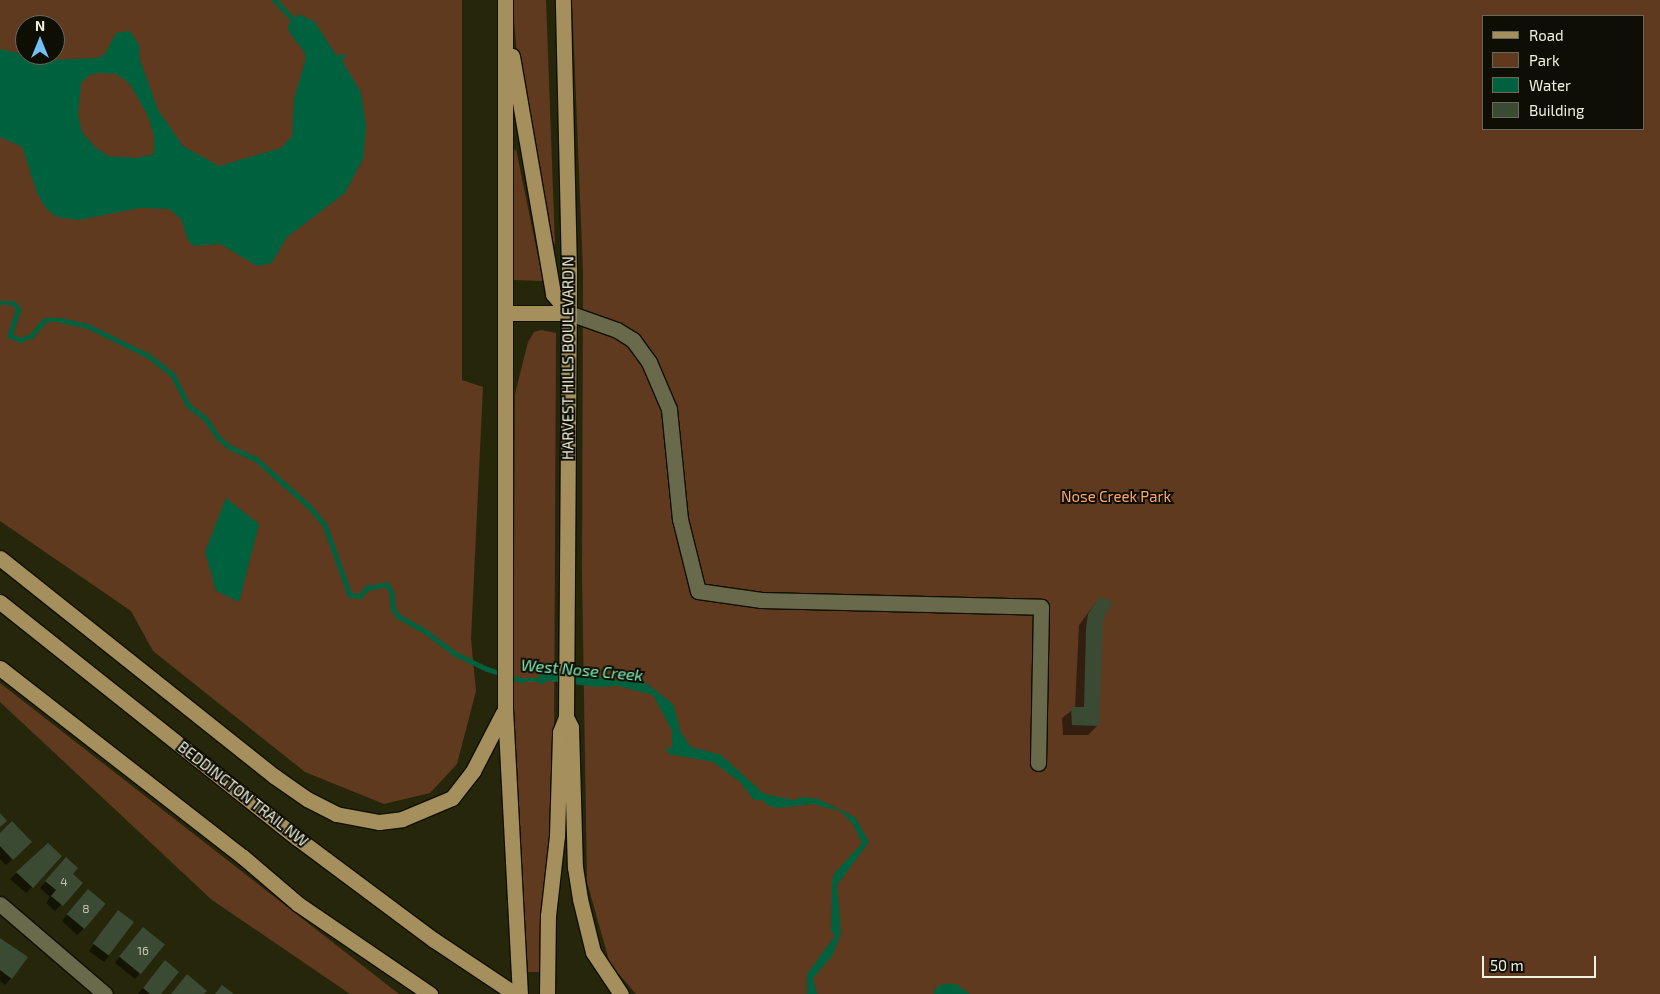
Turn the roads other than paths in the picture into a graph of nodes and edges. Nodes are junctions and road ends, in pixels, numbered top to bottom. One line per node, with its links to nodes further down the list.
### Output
1 (563, 0): 4 (main road, HARVEST HILLS BOULEVARD N)
2 (505, 6): 3 (main road); 4 (main road)
3 (505, 313): 4 (main road); 8 (main road)
4 (569, 313): 9 (main road, HARVEST HILLS BOULEVARD N); 10 (street)
5 (0, 558): 8 (main road)
6 (0, 602): 16 (main road, BEDDINGTON TRAIL NW)
7 (0, 668): 12 (main road)
8 (505, 710): 17 (main road)
9 (566, 717): 18 (main road); 19 (main road)
10 (1038, 763)
11 (0, 904): 13 (street)
12 (298, 904): 14 (main road); 15 (main road)
13 (105, 994)
14 (416, 994)
15 (430, 994)
16 (515, 994)
17 (520, 994)
18 (547, 994)
19 (621, 994)

